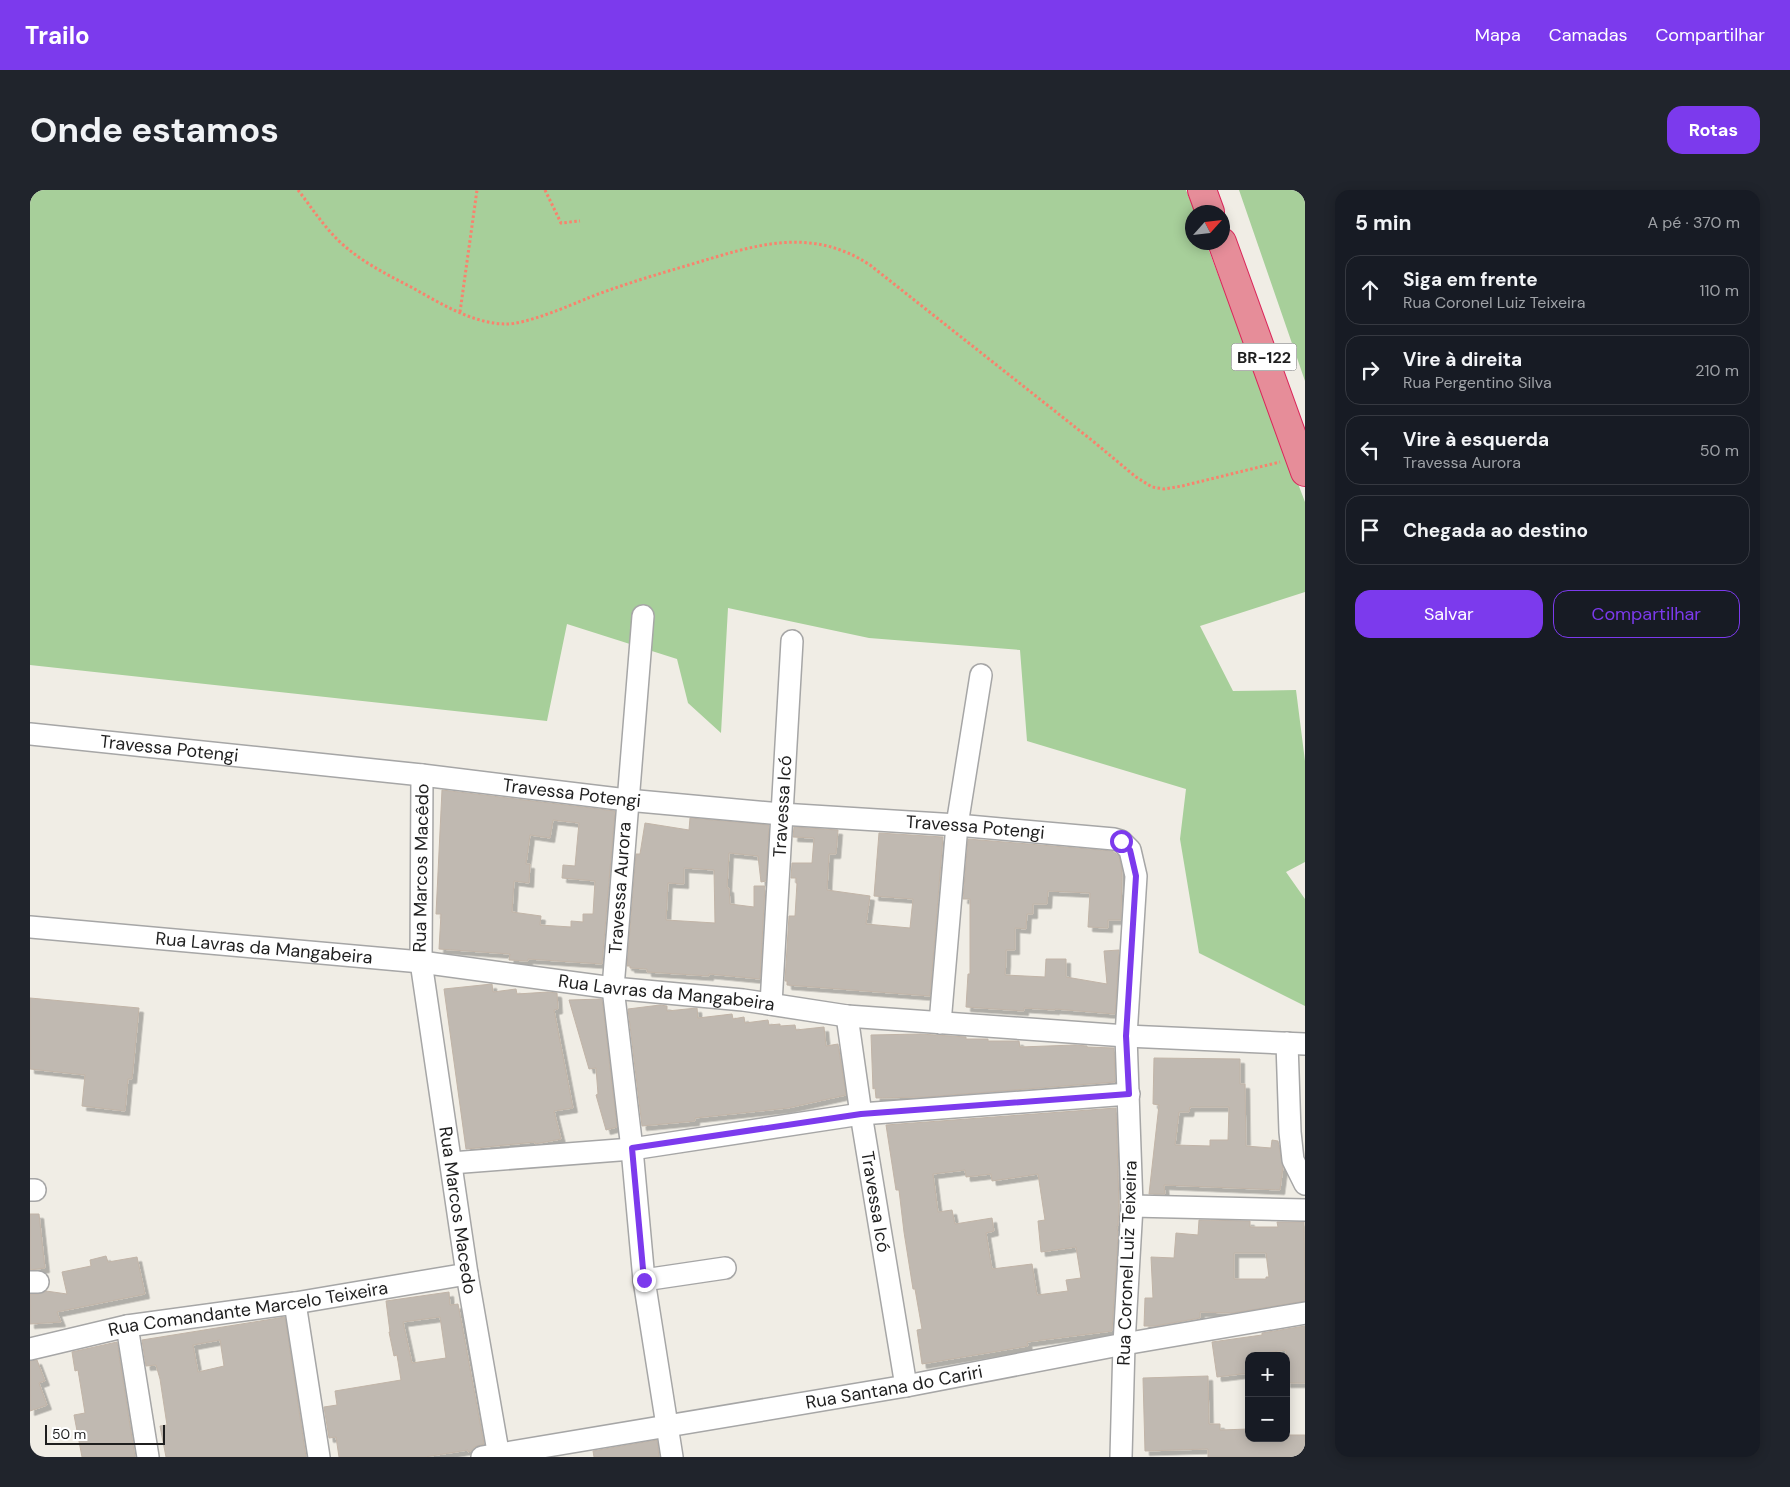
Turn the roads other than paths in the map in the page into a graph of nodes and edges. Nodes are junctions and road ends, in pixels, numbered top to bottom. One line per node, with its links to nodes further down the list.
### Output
1 (1202, 190): 2 (highway)
2 (1207, 205)
3 (1225, 250): 4 (highway, BR-122)
4 (1302, 465)
5 (643, 616): 10 (street, Travessa Aurora)
6 (792, 641): 11 (street, Travessa Icó)
7 (981, 675): 12 (street)
8 (30, 734): 9 (street, Travessa Potengi)
9 (422, 775): 10 (street, Travessa Potengi); 15 (street, Rua Marcos Macêdo)
10 (627, 800): 11 (street, Travessa Potengi); 16 (street, Travessa Aurora)
11 (781, 814): 12 (street, Travessa Potengi); 17 (street, Travessa Icó)
12 (957, 825): 13 (street, Travessa Potengi); 19 (street)
13 (1114, 839): 20 (street, Rua Coronel Luiz Teixeira)
14 (30, 927): 15 (street, Rua Lavras da Mangabeira)
15 (421, 962): 16 (street, Rua Lavras da Mangabeira); 25 (street, Rua Marcos Macedo)
16 (613, 988): 17 (street, Rua Lavras da Mangabeira); 24 (street, Travessa Aurora)
17 (772, 1004): 18 (street, Rua Lavras da Mangabeira)
18 (847, 1016): 19 (street, Rua Lavras da Mangabeira); 23 (street, Travessa Icó)
19 (940, 1023): 20 (street, Rua Lavras da Mangabeira)
20 (1126, 1036): 21 (street, Rua Lavras da Mangabeira); 22 (street, Rua Coronel Luiz Teixeira)
21 (1296, 1044): 26 (street)
22 (1129, 1094): 23 (street); 27 (street, Rua Coronel Luiz Teixeira)
23 (861, 1114): 24 (street); 37 (street, Travessa Icó)
24 (632, 1148): 25 (street); 31 (street, Travessa Aurora)
25 (451, 1163): 30 (street, Rua Marcos Macedo)
26 (1305, 1184)
27 (1132, 1206): 28 (street); 35 (street, Rua Coronel Luiz Teixeira)
28 (1305, 1210)
29 (725, 1268): 31 (street)
30 (467, 1274): 32 (street, Rua Comandante Marcelo Teixeira); 39 (street, Rua Marcos Macedo)
31 (644, 1280): 38 (street, Travessa Aurora)
32 (295, 1303): 34 (street, Rua Comandante Marcelo Teixeira); 41 (street)
33 (1305, 1313): 35 (street, Rua Santana do Cariri)
34 (127, 1326): 36 (street, Rua Comandante Marcelo Teixeira); 40 (street)
35 (1124, 1344): 37 (street, Rua Santana do Cariri); 43 (street, Rua Coronel Luiz Teixeira)
36 (30, 1349)
37 (906, 1386): 38 (street, Rua Santana do Cariri)
38 (668, 1425): 39 (street, Rua Santana do Cariri); 42 (street, Travessa Aurora)
39 (493, 1456)
40 (148, 1457)
41 (319, 1457)
42 (672, 1457)
43 (1121, 1457)

